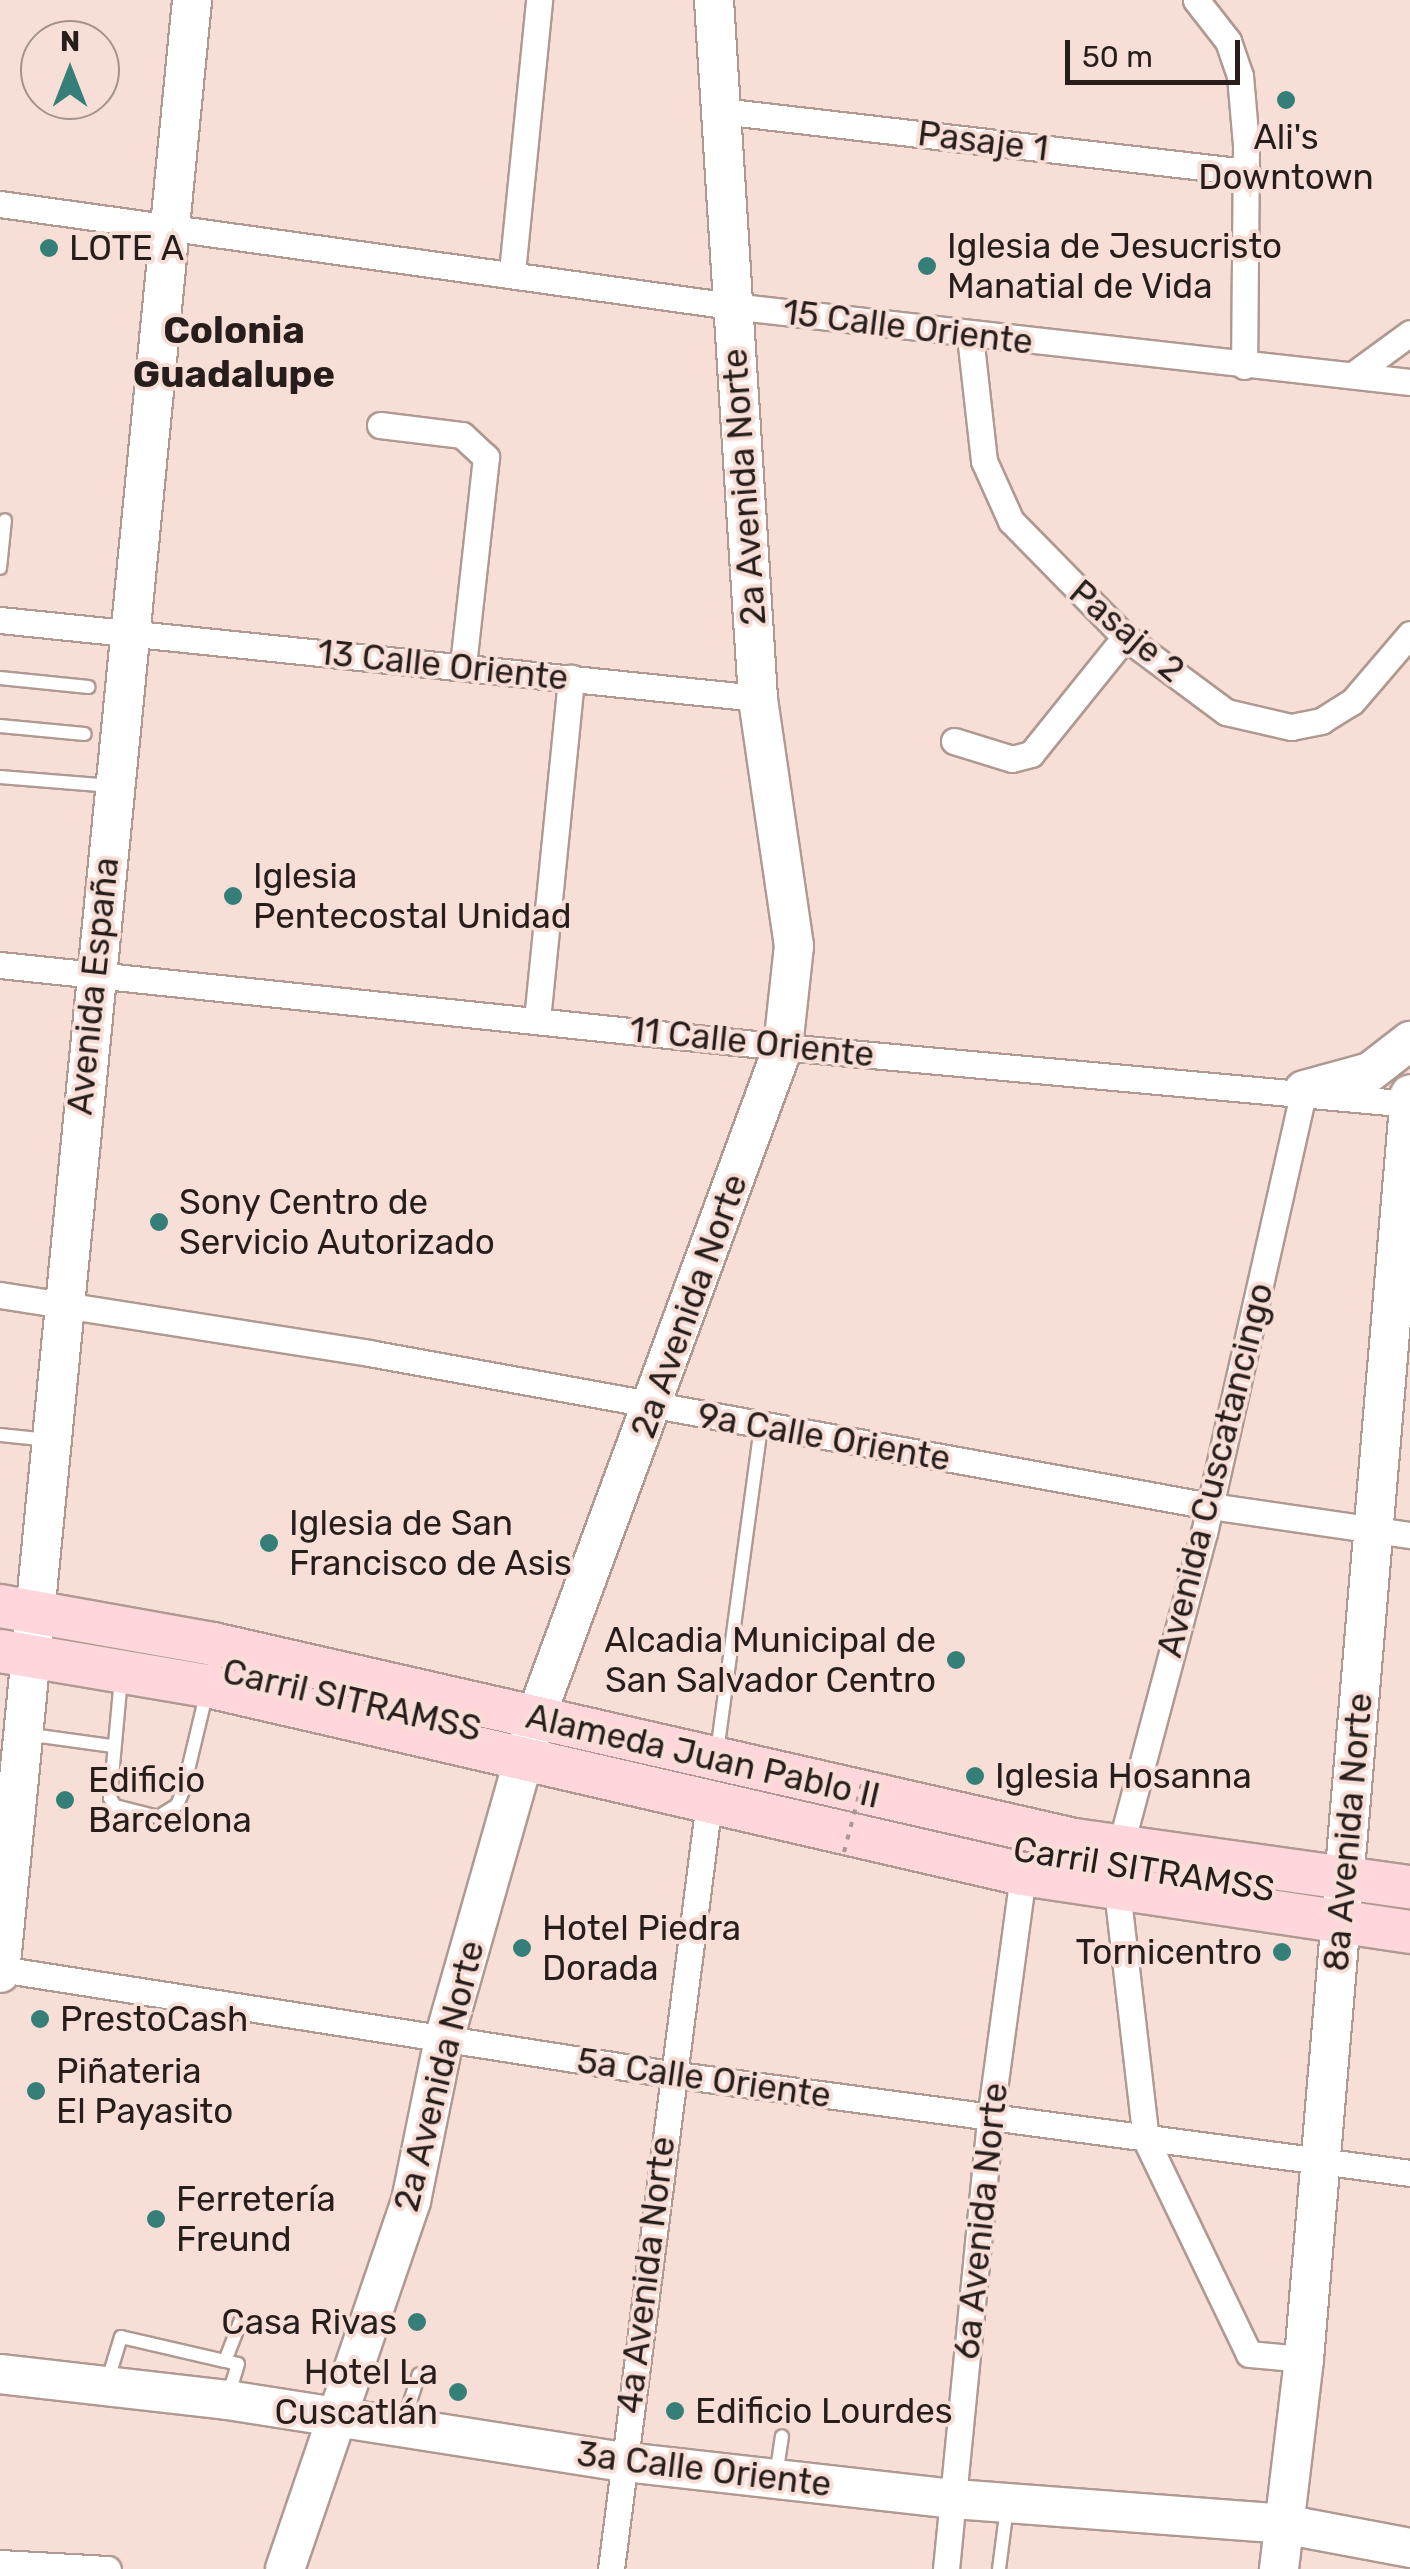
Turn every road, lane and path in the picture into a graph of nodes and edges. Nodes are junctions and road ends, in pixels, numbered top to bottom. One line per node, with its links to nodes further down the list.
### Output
1 (192, 0): 8 (main road, Avenida España)
2 (539, 0): 9 (street)
3 (714, 0): 5 (main road, 2a Avenida Norte)
4 (1196, 0): 6 (street)
5 (721, 110): 6 (street, Pasaje 1); 10 (main road, 2a Avenida Norte)
6 (1246, 172): 13 (street)
7 (0, 204): 8 (street, 15 Calle Oriente)
8 (170, 224): 9 (street, 15 Calle Oriente); 20 (main road, Avenida España)
9 (512, 272): 10 (street, 15 Calle Oriente)
10 (731, 306): 12 (street, 15 Calle Oriente); 27 (main road, 2a Avenida Norte)
11 (1410, 332): 14 (street)
12 (970, 336): 13 (street, 15 Calle Oriente); 22 (street, Pasaje 2)
13 (1244, 366): 14 (street, 15 Calle Oriente)
14 (1354, 374): 15 (street, 15 Calle Oriente)
15 (1410, 382)
16 (380, 425): 23 (street)
17 (5, 520): 18 (lane)
18 (0, 568)
19 (0, 620): 20 (street, 13 Calle Oriente)
20 (129, 633): 23 (street, 13 Calle Oriente); 32 (main road, Avenida España)
21 (1410, 634): 22 (street, Pasaje 2)
22 (1125, 637): 30 (street)
23 (464, 666): 25 (street, 13 Calle Oriente)
24 (0, 678): 26 (lane)
25 (571, 678): 27 (street, 13 Calle Oriente); 35 (street)
26 (89, 687)
27 (758, 698): 37 (main road, 2a Avenida Norte)
28 (0, 726): 29 (lane)
29 (85, 734)
30 (954, 741)
31 (0, 778): 32 (lane)
32 (114, 786): 34 (main road, Avenida España)
33 (0, 965): 34 (street, 11 Calle Oriente)
34 (94, 974): 35 (street, 11 Calle Oriente); 43 (main road, Avenida España)
35 (537, 1020): 37 (street, 11 Calle Oriente)
36 (1410, 1041): 38 (main road)
37 (783, 1047): 38 (street, 11 Calle Oriente); 44 (main road, 2a Avenida Norte)
38 (1304, 1090): 40 (street, 11 Calle Oriente); 48 (street, Avenida Cuscatancingo)
39 (1410, 1094): 40 (main road, 8a Avenida Norte)
40 (1409, 1104): 42 (main road, 8a Avenida Norte)
41 (0, 1295): 43 (street, 9a Calle Oriente)
42 (1402, 1299): 49 (main road, 8a Avenida Norte)
43 (62, 1306): 44 (street, 9a Calle Oriente); 47 (main road, Avenida España)
44 (654, 1405): 45 (street, 9a Calle Oriente); 54 (main road, 2a Avenida Norte)
45 (761, 1427): 48 (street, 9a Calle Oriente); 56 (lane)
46 (0, 1435): 47 (lane)
47 (48, 1440): 50 (main road, Avenida España)
48 (1210, 1506): 49 (street, 9a Calle Oriente); 60 (street, Avenida Cuscatancingo)
49 (1393, 1532): 65 (main road, 8a Avenida Norte)
50 (14, 1630): 51 (main road, Alameda Juan Pablo II); 53 (main road, Avenida España); 54 (main road, Carril SITRAMSS)
51 (122, 1671): 52 (main road, Alameda Juan Pablo II); 55 (lane)
52 (208, 1686): 54 (main road, Alameda Juan Pablo II); 55 (lane)
53 (18, 1730): 55 (lane); 57 (main road, Avenida España)
54 (528, 1740): 56 (main road, Alameda Juan Pablo II); 59 (main road, Alameda Juan Pablo II); 65 (main road, Carril SITRAMSS); 69 (main road, 2a Avenida Norte)
55 (112, 1746)
56 (716, 1759): 60 (main road, Alameda Juan Pablo II)
57 (8, 1780): 68 (main road, Avenida España)
58 (863, 1780): 61 (path, bridge)
59 (709, 1802): 62 (main road, Alameda Juan Pablo II); 70 (street, 4a Avenida Norte)
60 (1120, 1848): 65 (main road, Alameda Juan Pablo II)
61 (844, 1852)
62 (1023, 1874): 64 (main road, Alameda Juan Pablo II); 71 (street, 6a Avenida Norte)
63 (1410, 1887): 65 (main road, Alameda Juan Pablo II)
64 (1117, 1890): 65 (main road, Alameda Juan Pablo II); 72 (street)
65 (1342, 1899): 66 (main road, Carril SITRAMSS); 67 (main road, Alameda Juan Pablo II); 73 (main road, 8a Avenida Norte)
66 (1410, 1910)
67 (1410, 1932)
68 (0, 1971): 69 (street, 5a Calle Oriente)
69 (444, 2039): 70 (street, 5a Calle Oriente); 82 (main road, 2a Avenida Norte)
70 (670, 2074): 71 (street, 5a Calle Oriente); 85 (street, 4a Avenida Norte)
71 (990, 2119): 72 (street, 5a Calle Oriente); 87 (street, 6a Avenida Norte)
72 (1146, 2140): 73 (street, 5a Calle Oriente); 76 (street)
73 (1320, 2160): 74 (street, 5a Calle Oriente); 76 (main road, 8a Avenida Norte)
74 (1410, 2173)
75 (241, 2320): 77 (lane)
76 (1304, 2360): 89 (main road, 8a Avenida Norte)
77 (225, 2361): 80 (lane); 81 (lane)
78 (0, 2374): 80 (main road, 3a Calle Oriente)
79 (418, 2374): 83 (lane)
80 (106, 2386): 81 (main road, 3a Calle Oriente)
81 (227, 2400): 82 (main road, 3a Calle Oriente)
82 (334, 2416): 83 (main road, 3a Calle Oriente); 93 (main road, 2a Avenida Norte)
83 (402, 2426): 85 (main road, 3a Calle Oriente)
84 (782, 2436): 86 (lane)
85 (625, 2462): 86 (main road, 3a Calle Oriente); 94 (street, 4a Avenida Norte)
86 (775, 2479): 87 (main road, 3a Calle Oriente)
87 (954, 2499): 88 (main road, 3a Calle Oriente); 95 (street, 6a Avenida Norte)
88 (1008, 2503): 89 (main road, 3a Calle Oriente); 96 (lane)
89 (1283, 2524): 90 (main road, 3a Calle Oriente); 97 (main road, 8a Avenida Norte)
90 (1410, 2548)
91 (0, 2563): 92 (street)
92 (108, 2569)
93 (285, 2569)
94 (611, 2569)
95 (946, 2569)
96 (1000, 2569)
97 (1278, 2569)

